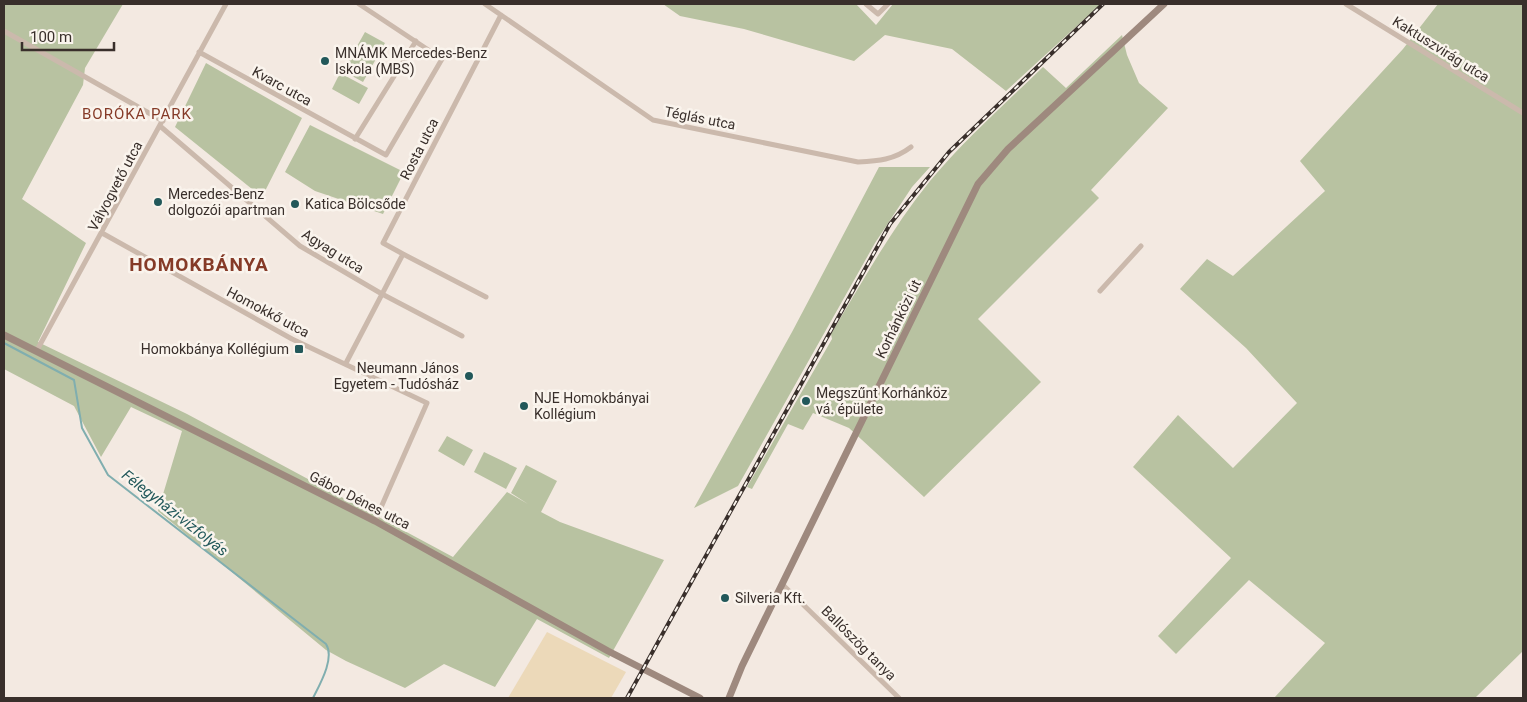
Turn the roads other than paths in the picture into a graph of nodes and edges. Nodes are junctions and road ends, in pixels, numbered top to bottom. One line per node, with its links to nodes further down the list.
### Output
1 (226, 4): 11 (street, Vályogvető utca)
2 (360, 4): 10 (street)
3 (485, 4): 8 (street, Téglás utca)
4 (866, 4): 5 (street)
5 (888, 4)
6 (1164, 4): 27 (street, Korhánközi út)
7 (1346, 4): 12 (street, Kaktuszvirág utca)
8 (501, 15): 15 (street, Téglás utca); 18 (street, Rosta utca)
9 (4, 31): 13 (street, Agyag utca)
10 (416, 41): 14 (street); 14 (street, Kvarc utca)
11 (198, 52): 13 (street, Vályogvető utca); 14 (street, Kvarc utca)
12 (1523, 113)
13 (162, 123): 16 (street, Vályogvető utca); 20 (street, Agyag utca)
14 (355, 139)
15 (910, 147)
16 (102, 233): 24 (street, Vályogvető utca); 25 (street, Homokkő utca)
17 (1141, 246): 19 (street)
18 (403, 254): 20 (street); 21 (street)
19 (1100, 291)
20 (382, 294): 23 (street, Agyag utca); 25 (street)
21 (486, 296)
22 (4, 335): 24 (street, Gábor Dénes utca)
23 (462, 336)
24 (36, 352): 26 (street, Gábor Dénes utca)
25 (346, 363): 26 (street, Homokkő utca)
26 (375, 521): 28 (street, Gábor Dénes utca)
27 (782, 584): 29 (street, Korhánközi út); 30 (street, Ballószög tanya)
28 (700, 698)
29 (729, 698)
30 (898, 698)

